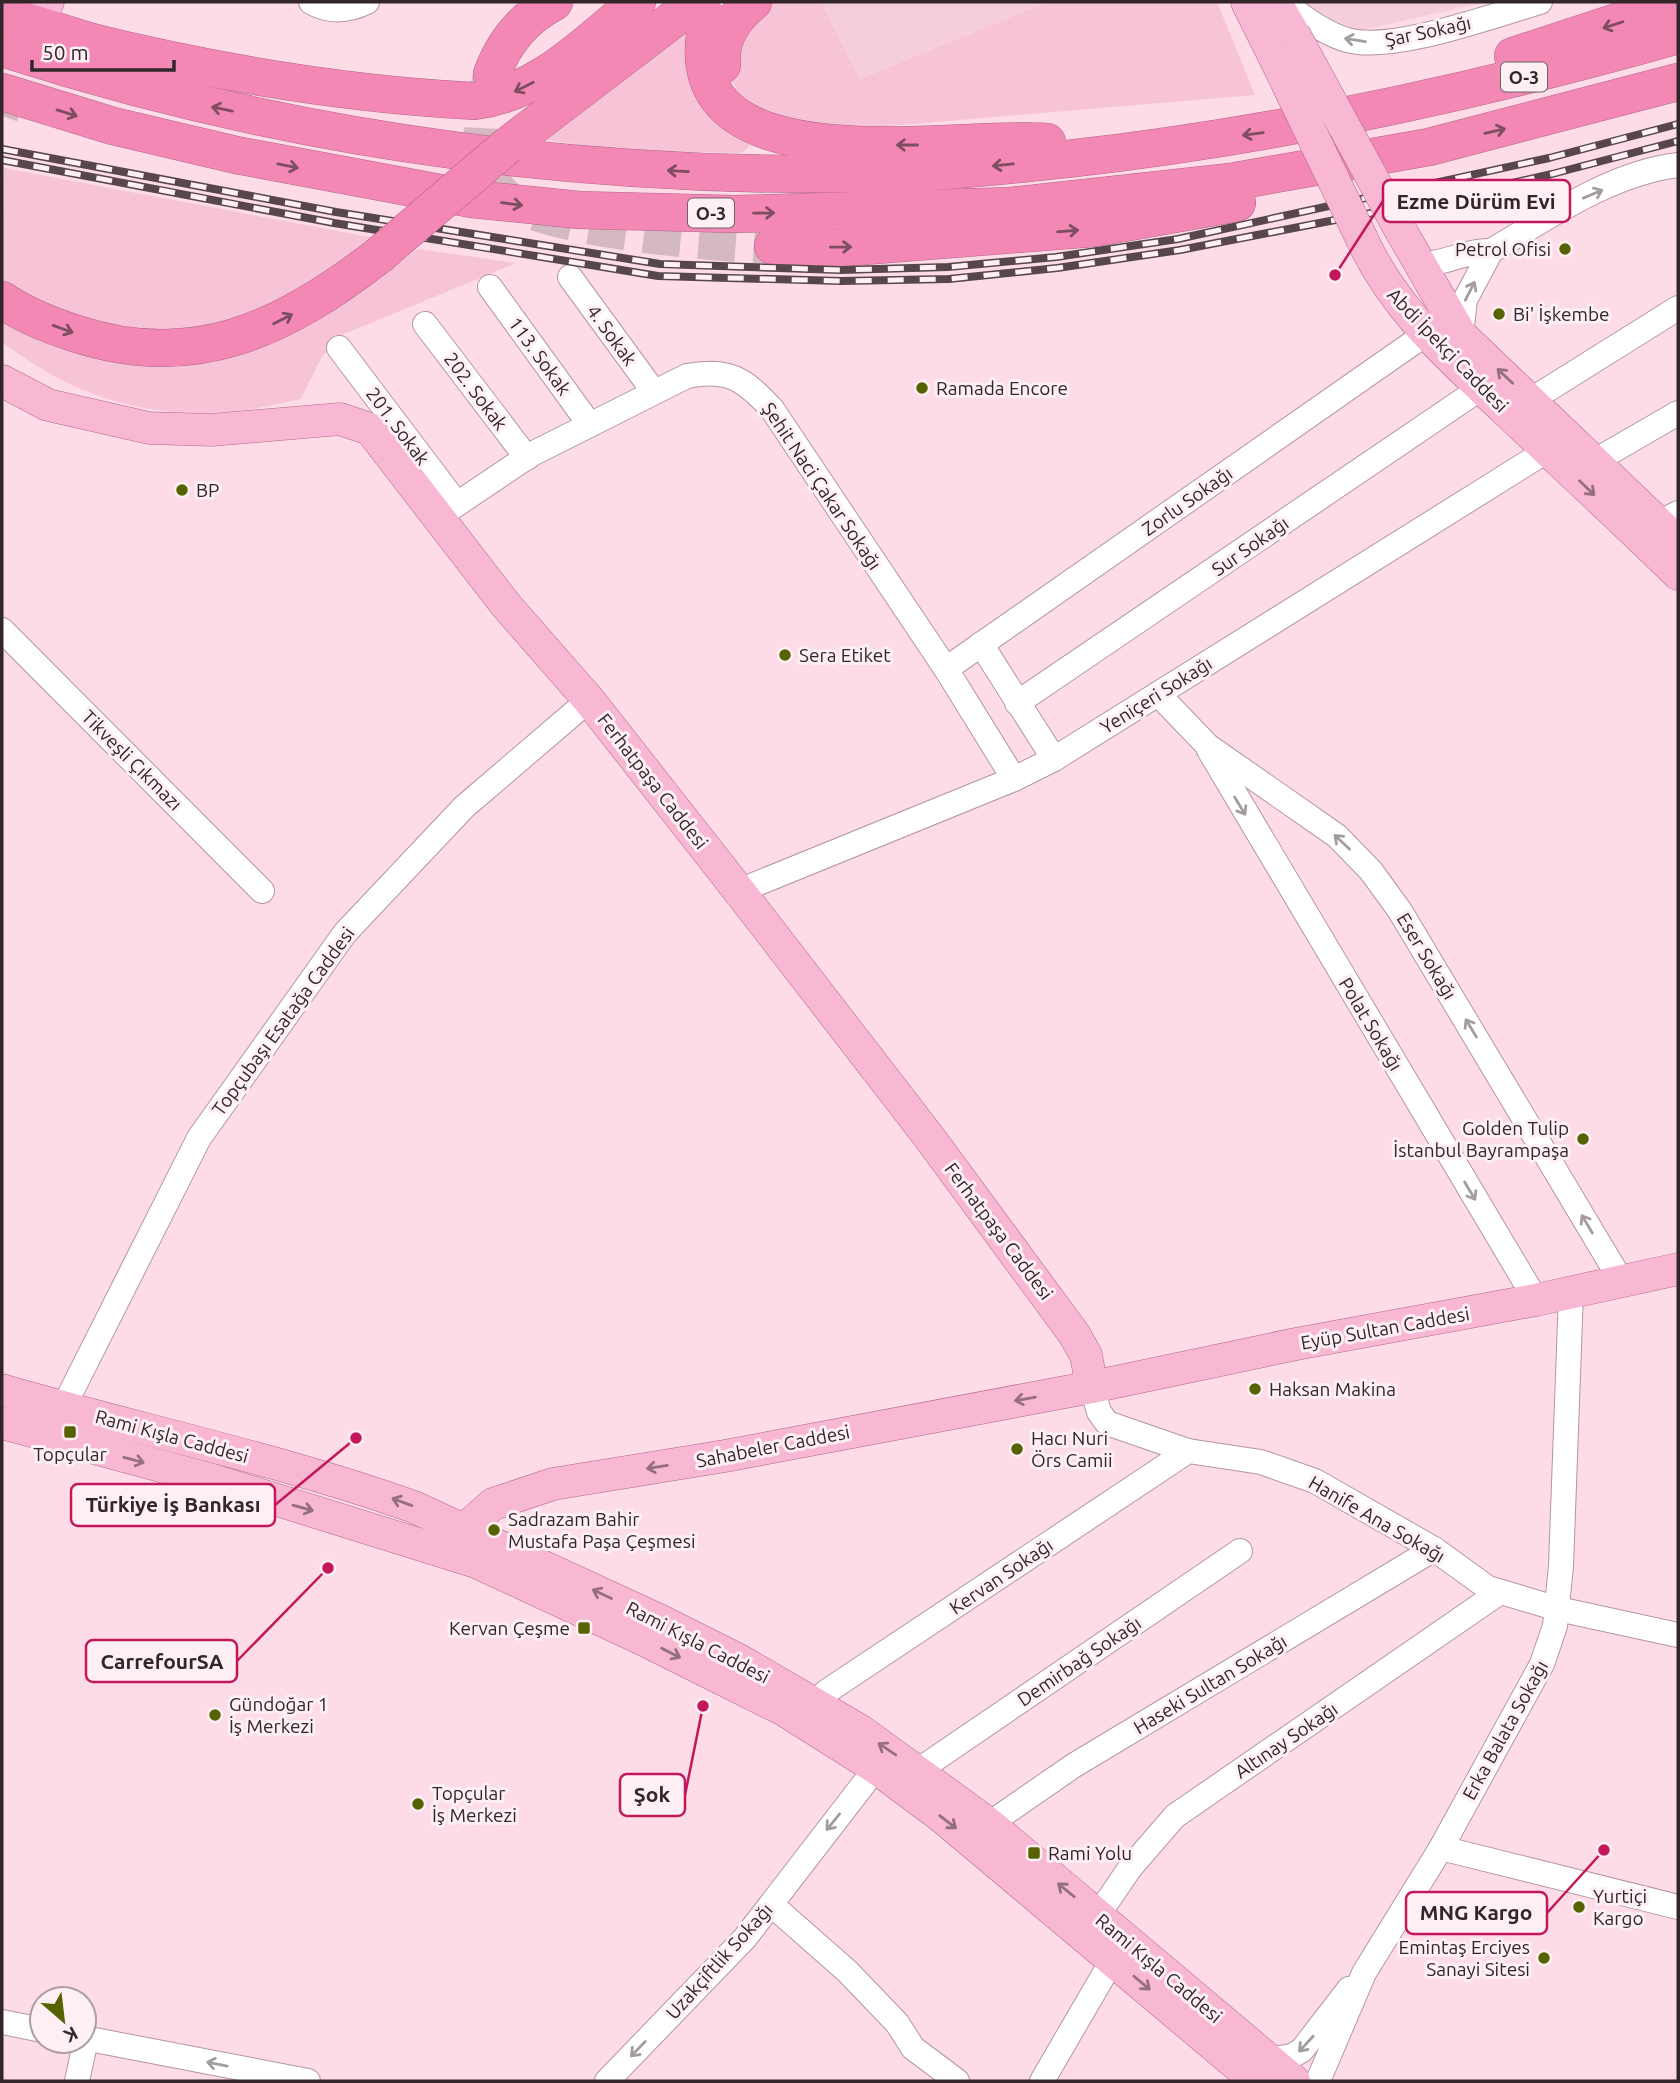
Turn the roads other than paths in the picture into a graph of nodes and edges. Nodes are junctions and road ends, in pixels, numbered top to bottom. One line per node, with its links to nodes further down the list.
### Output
1 (311, 2): 2 (street)
2 (367, 2)
3 (554, 2): 18 (highway)
4 (636, 2): 15 (highway, one-way to 15)
5 (668, 2): 24 (highway)
6 (753, 2): 22 (highway)
7 (1247, 2): 16 (main road, Abdi İpekçi Caddesi)
8 (1275, 2): 16 (main road, Abdi İpekçi Caddesi)
9 (1282, 2): 10 (street, Şar Sokağı, one-way to 9)
10 (1540, 2)
11 (1678, 2): 21 (highway, one-way to 21)
12 (702, 11): 22 (highway); 24 (highway)
13 (2, 14): 15 (highway)
14 (1678, 35): 21 (highway, O-3)
15 (83, 40): 24 (highway)
16 (1284, 46): 27 (main road, Abdi İpekçi Caddesi, bridge); 27 (main road, Abdi İpekçi Caddesi, bridge)
17 (2, 48): 24 (highway, O-3, one-way to 17)
18 (492, 74)
19 (1678, 82): 23 (highway, O-3, one-way to 19)
20 (2, 93): 23 (highway, O-3, one-way to 23)
21 (1369, 114): 25 (highway, O-3, one-way to 25)
22 (746, 119): 25 (highway, one-way to 22)
23 (1429, 147): 28 (highway, one-way to 23)
24 (495, 151): 25 (highway, O-3, one-way to 24); 33 (highway, one-way to 24, bridge)
25 (1096, 156)
26 (1674, 165): 29 (street, one-way to 26)
27 (1379, 235): 30 (main road, Abdi İpekçi Caddesi); 36 (main road, Abdi İpekçi Caddesi)
28 (773, 246)
29 (1491, 251): 30 (street); 37 (street, one-way to 29)
30 (1419, 263): 37 (main road, Abdi İpekçi Caddesi)
31 (570, 277): 42 (street, 4. Sokak)
32 (490, 287): 46 (street, 113. Sokak)
33 (2, 300)
34 (1678, 308): 43 (street)
35 (425, 324): 48 (street, 202. Sokak)
36 (1427, 333): 41 (main road, Abdi İpekçi Caddesi); 54 (street, Zorlu Sokağı)
37 (1461, 335): 43 (main road, Abdi İpekçi Caddesi, one-way to 37)
38 (339, 348): 50 (street, 201. Sokak)
39 (2, 359): 44 (main road, Ferhatpaşa Caddesi)
40 (2, 381): 44 (main road, Ferhatpaşa Caddesi)
41 (1481, 388): 47 (main road, Abdi İpekçi Caddesi); 58 (street, Sur Sokağı)
42 (654, 393): 46 (street, Şehit Naci Çakar Sokağı); 55 (street, Şehit Naci Çakar Sokağı)
43 (1531, 400): 49 (main road, Abdi İpekçi Caddesi)
44 (76, 411): 50 (main road, Ferhatpaşa Caddesi)
45 (1678, 413): 49 (street)
46 (590, 425): 48 (street, Şehit Naci Çakar Sokağı)
47 (1548, 450): 52 (main road, Abdi İpekçi Caddesi, one-way to 52); 56 (street, Yeniçeri Sokağı)
48 (527, 458): 50 (street, Şehit Naci Çakar Sokağı)
49 (1595, 461): 51 (main road, Abdi İpekçi Caddesi)
50 (447, 511): 57 (main road, Ferhatpaşa Caddesi)
51 (1672, 526)
52 (1678, 573)
53 (2, 630): 62 (street, Tikveşli Çıkmazı)
54 (981, 644): 55 (street, Zorlu Sokağı); 58 (street)
55 (946, 669): 61 (street, Şehit Naci Çakar Sokağı)
56 (1157, 694): 59 (street, Eser Sokağı); 60 (street, Yeniçeri Sokağı)
57 (589, 700): 63 (main road, Ferhatpaşa Caddesi); 70 (street, Topçubaşı Esatağa Caddesi)
58 (1017, 703): 60 (street)
59 (1208, 746): 65 (street, Eser Sokağı, one-way to 59); 67 (street, Polat Sokağı, one-way to 67)
60 (1054, 759): 61 (street, Yeniçeri Sokağı)
61 (1014, 779): 63 (street, Yeniçeri Sokağı)
62 (262, 891)
63 (739, 891): 68 (main road, Ferhatpaşa Caddesi)
64 (1678, 1269): 65 (main road, Eyüp Sultan Caddesi)
65 (1622, 1282): 66 (main road, Eyüp Sultan Caddesi)
66 (1571, 1293): 67 (main road, Eyüp Sultan Caddesi); 80 (street, Erka Balata Sokağı)
67 (1536, 1300): 68 (main road, Eyüp Sultan Caddesi)
68 (1093, 1387): 73 (street, Hanife Ana Sokağı); 75 (main road, Sahabeler Caddesi, one-way to 75)
69 (2, 1390): 70 (main road, Rami Kışla Caddesi)
70 (63, 1408): 72 (main road, Rami Kışla Caddesi)
71 (2, 1423): 74 (main road, Rami Kışla Caddesi, one-way to 74)
72 (175, 1435): 74 (main road); 75 (main road, Rami Kışla Caddesi, one-way to 72)
73 (1188, 1451): 76 (street, Hanife Ana Sokağı); 82 (street, Kervan Sokağı)
74 (167, 1469): 78 (main road, Rami Kışla Caddesi, one-way to 78)
75 (465, 1529): 78 (main road); 82 (main road, Rami Kışla Caddesi, one-way to 75)
76 (1434, 1549): 79 (street, Hanife Ana Sokağı); 85 (street, Haseki Sultan Sokağı)
77 (1240, 1551): 84 (street, Demirbağ Sokağı)
78 (476, 1562): 83 (main road, Rami Kışla Caddesi, one-way to 83)
79 (1500, 1592): 80 (street, Hanife Ana Sokağı); 89 (street, Altınay Sokağı)
80 (1558, 1609): 81 (street, Hanife Ana Sokağı); 86 (street, Erka Balata Sokağı)
81 (1678, 1634)
82 (815, 1703): 84 (main road, Rami Kışla Caddesi, one-way to 82)
83 (876, 1768): 87 (street, Uzakçiftlik Sokağı, one-way to 87); 90 (main road, Rami Kışla Caddesi, one-way to 90)
84 (919, 1770): 85 (main road, Rami Kışla Caddesi)
85 (989, 1824): 89 (main road, Rami Kışla Caddesi, one-way to 85)
86 (1441, 1848): 88 (street); 91 (street, Erka Balata Sokağı)
87 (772, 1905): 100 (street, Uzakçiftlik Sokağı, one-way to 100); 101 (street)
88 (1678, 1907)
89 (1098, 1915): 97 (main road, Rami Kışla Caddesi)
90 (1113, 1959): 92 (main road, Rami Kışla Caddesi, one-way to 92); 102 (street)
91 (1364, 1973): 97 (street, Erka Balata Sokağı, one-way to 97); 105 (street, Erka Balata Sokağı)
92 (1186, 2020): 97 (main road, Rami Kışla Caddesi); 103 (main road)
93 (2, 2022): 94 (street)
94 (28, 2027)
95 (98, 2041): 99 (street, one-way to 95)
96 (82, 2055): 98 (street)
97 (1262, 2071): 104 (main road, Rami Kışla Caddesi)
98 (77, 2081)
99 (308, 2081)
100 (607, 2081)
101 (957, 2081)
102 (1042, 2081)
103 (1232, 2081)
104 (1294, 2081)
105 (1318, 2081)

